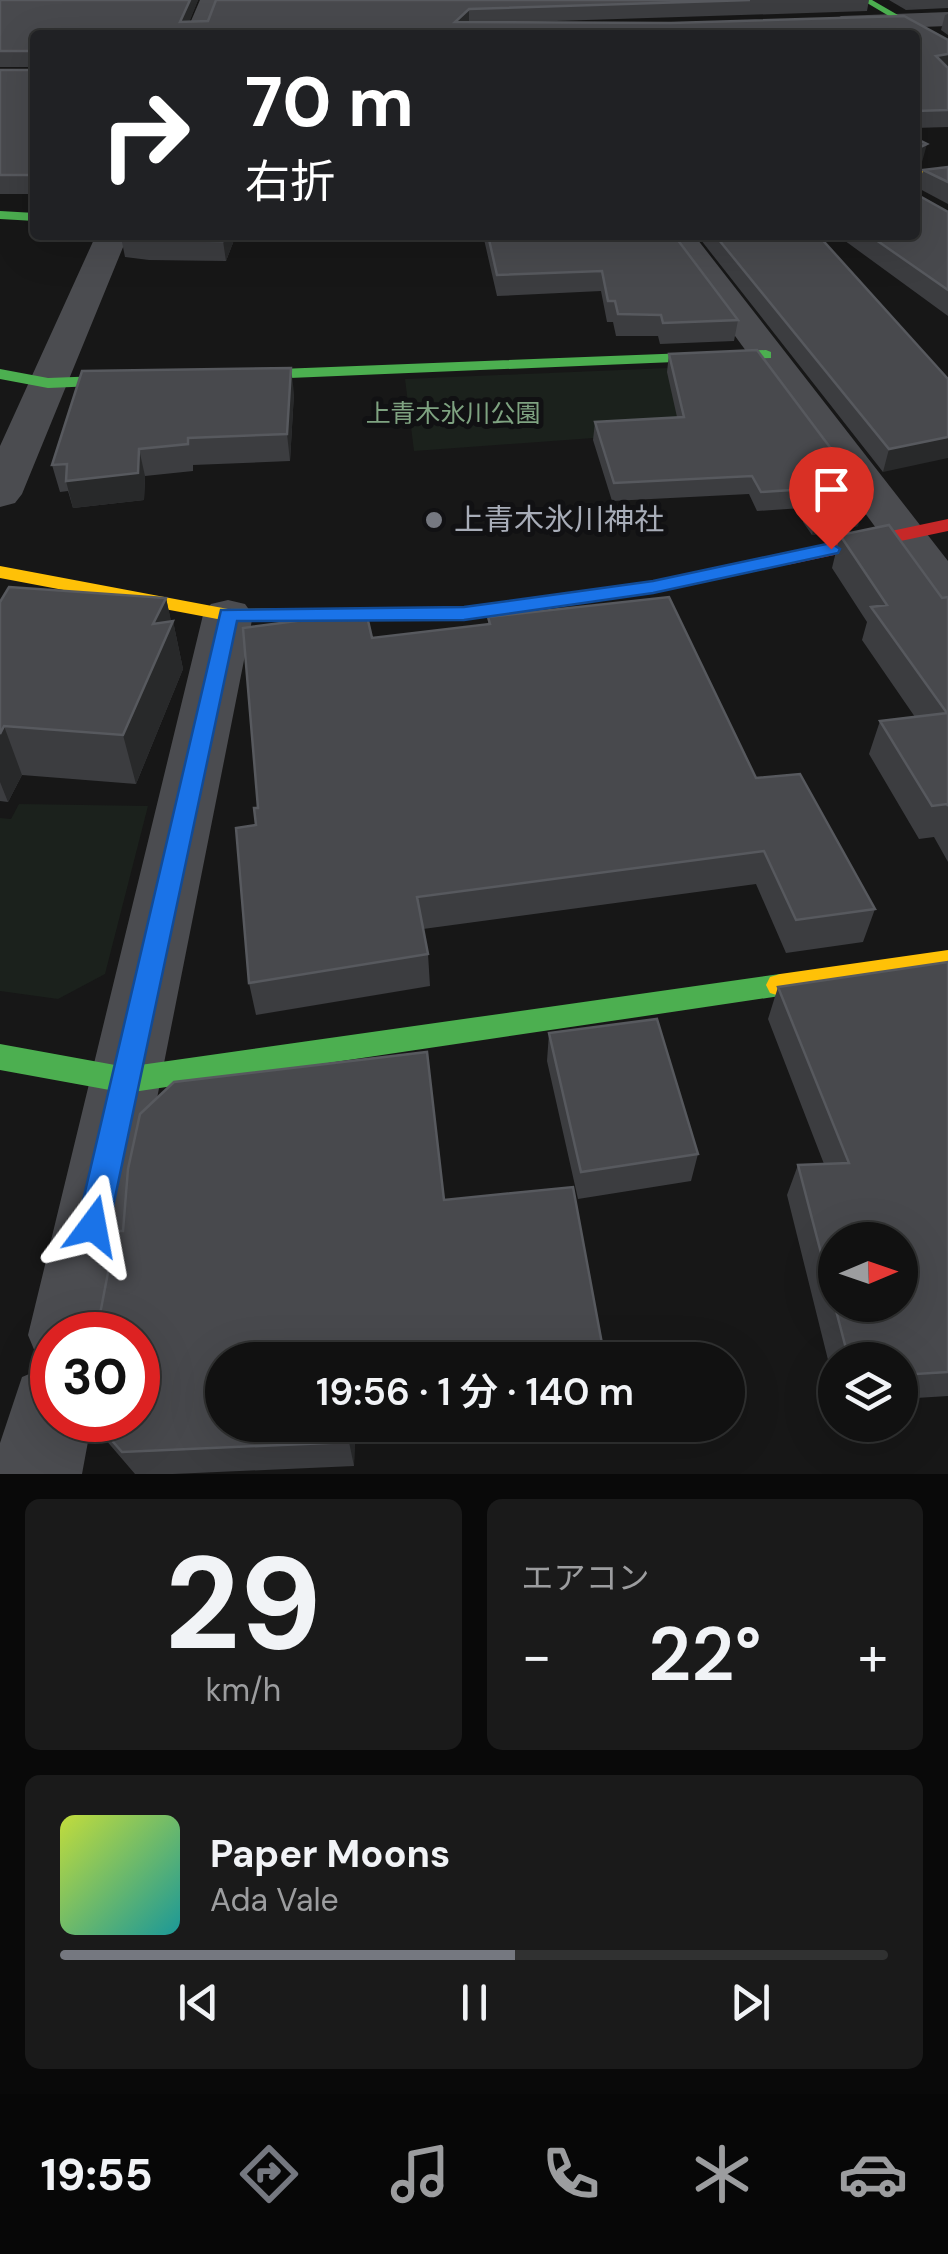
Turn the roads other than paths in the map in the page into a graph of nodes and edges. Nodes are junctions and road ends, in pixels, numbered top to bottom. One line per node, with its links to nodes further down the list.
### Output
1 (210, 0): 6 (street)
2 (866, 0): 4 (street)
3 (948, 19): 4 (street)
4 (905, 20): 5 (street); 7 (street)
5 (826, 23)
6 (198, 30)
7 (948, 48)
8 (948, 172): 9 (street)
9 (920, 175)
10 (0, 215): 11 (street)
11 (30, 217)
12 (110, 240): 16 (street)
13 (681, 240): 14 (street)
14 (766, 355): 16 (street); 19 (street)
15 (0, 374): 16 (street)
16 (48, 383): 17 (street)
17 (0, 494)
18 (948, 524): 19 (street)
19 (902, 534): 21 (street); 22 (street)
20 (0, 572): 22 (street)
21 (948, 593)
22 (228, 615): 25 (street)
23 (948, 961): 25 (street)
24 (0, 1057): 25 (street)
25 (126, 1080): 26 (street)
26 (74, 1312)
27 (44, 1442): 28 (street)
28 (37, 1474)

